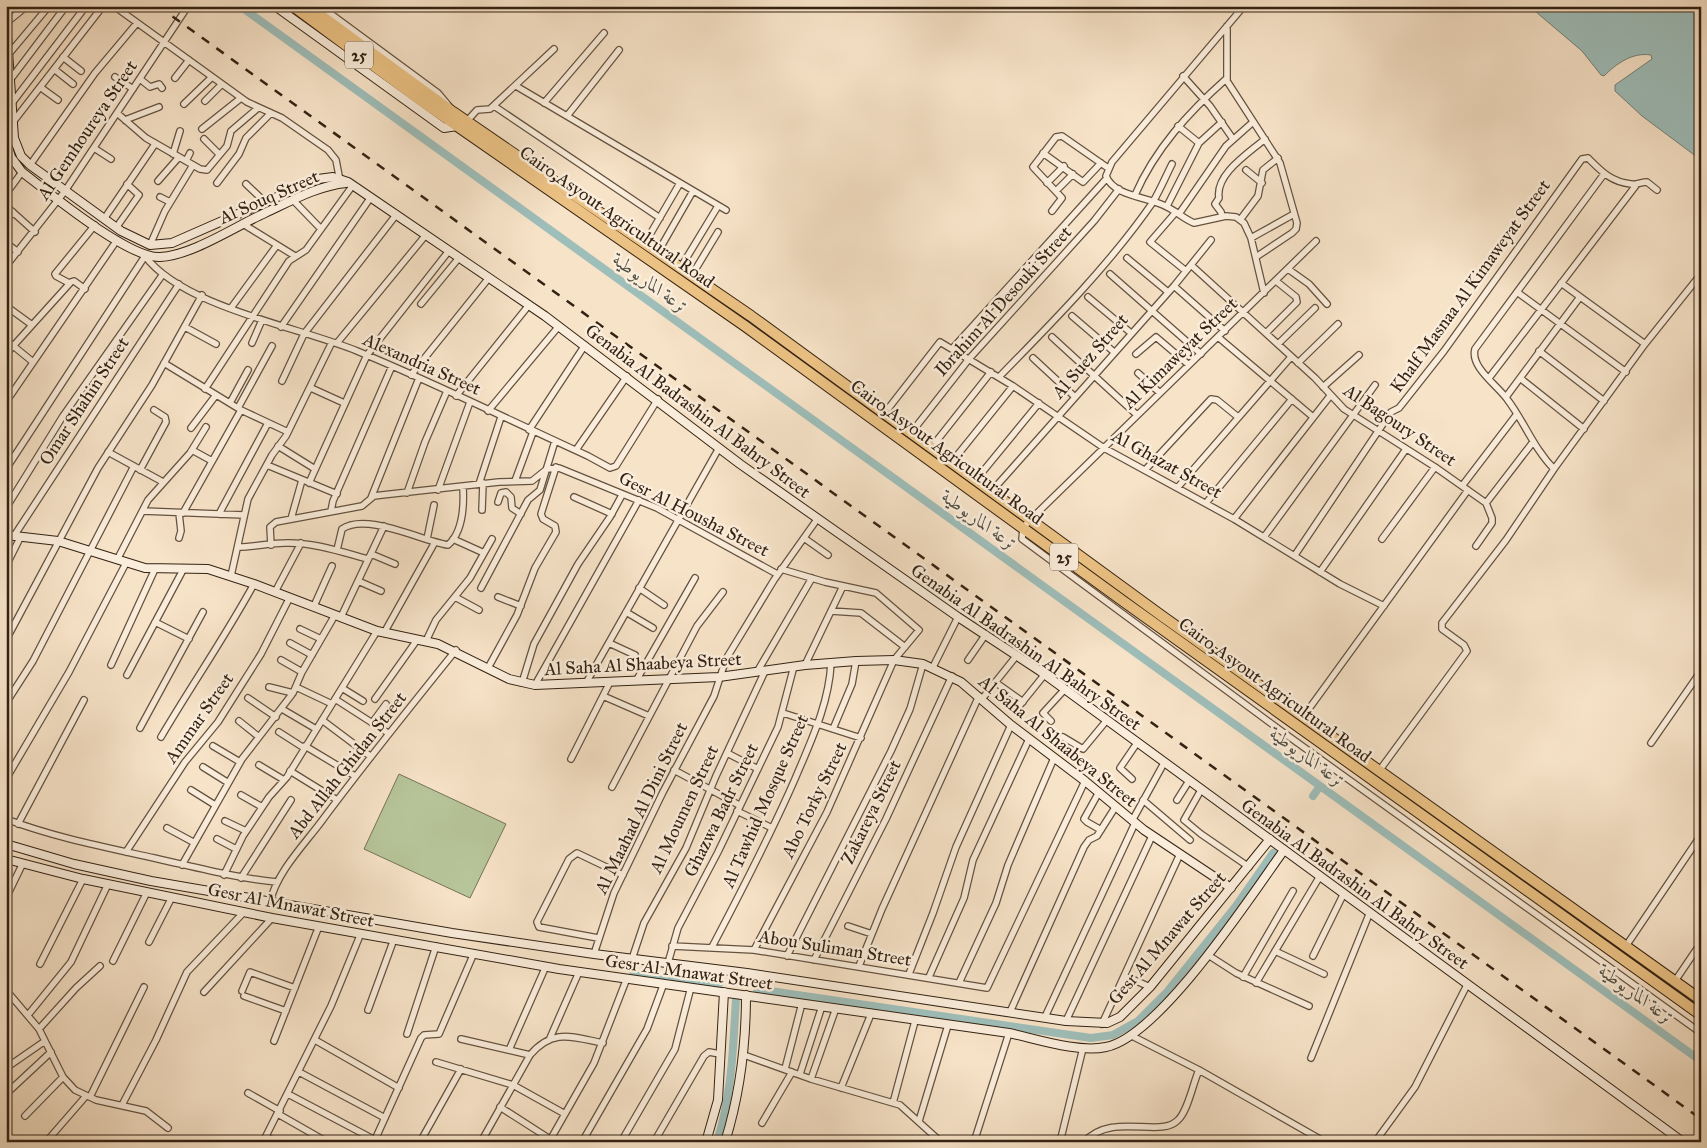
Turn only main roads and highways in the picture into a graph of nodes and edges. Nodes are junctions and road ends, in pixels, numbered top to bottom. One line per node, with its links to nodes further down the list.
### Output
1 (293, 6): 3 (highway, Cairo,Asyout Agricultural Road / 25)
2 (308, 6): 3 (highway, Cairo,Asyout Agricultural Road / 25)
3 (427, 100): 4 (highway, Cairo,Asyout Agricultural Road / 25); 4 (highway, Cairo,Asyout Agricultural Road / 25)
4 (462, 124): 5 (highway, Cairo,Asyout Agricultural Road / 25); 6 (highway, Cairo,Asyout Agricultural Road / 25)
5 (1701, 1000)
6 (1701, 1015)

